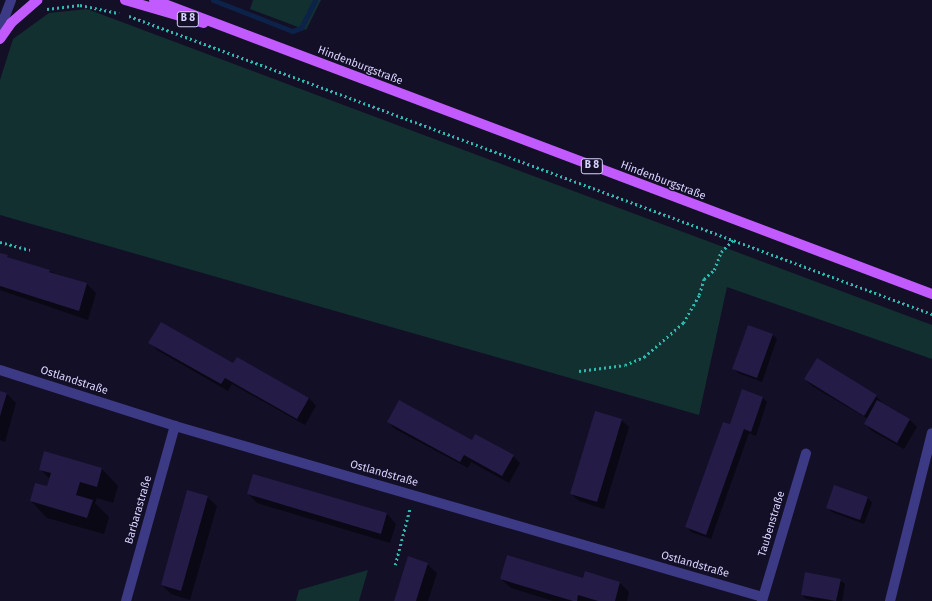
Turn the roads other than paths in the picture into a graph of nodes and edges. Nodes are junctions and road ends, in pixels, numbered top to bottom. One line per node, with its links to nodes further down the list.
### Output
1 (11, 0): 5 (street)
2 (125, 0): 6 (main road, Hindenburgstraße / B 8)
3 (154, 0): 6 (main road, Hindenburgstraße / B 8)
4 (41, 2): 7 (main road)
5 (0, 29)
6 (251, 38): 8 (main road, Hindenburgstraße / B 8)
7 (0, 39)
8 (932, 294)
9 (0, 370): 10 (street, Ostlandstraße)
10 (175, 426): 13 (street, Ostlandstraße); 14 (street, Barbarastraße)
11 (932, 433): 15 (street)
12 (806, 453): 13 (street, Taubenstraße)
13 (762, 599)
14 (126, 601)
15 (890, 601)

